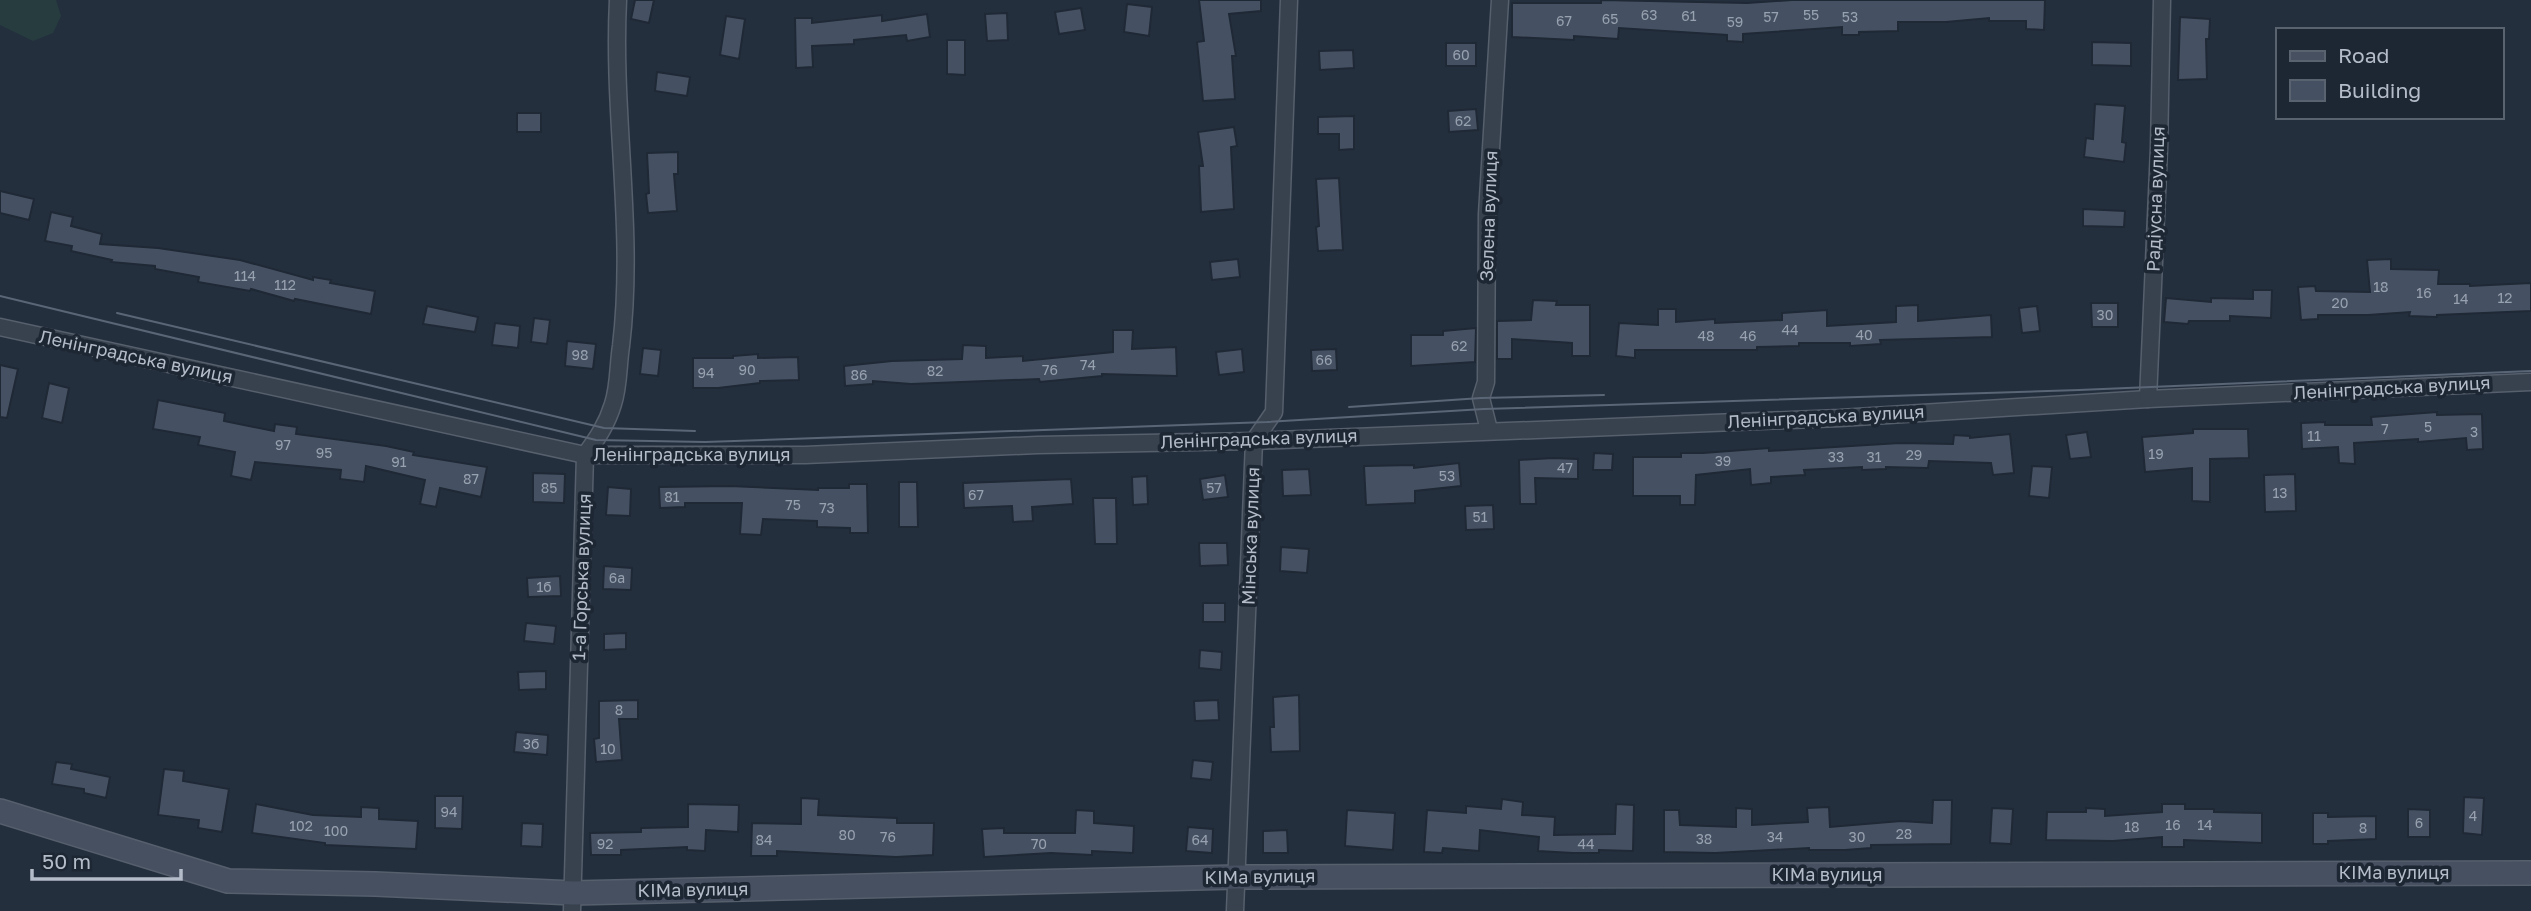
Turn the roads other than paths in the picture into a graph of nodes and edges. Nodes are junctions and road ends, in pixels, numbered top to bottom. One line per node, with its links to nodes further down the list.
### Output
1 (618, 0): 10 (street)
2 (1289, 0): 9 (street)
3 (1500, 0): 8 (street, Зелена вулиця)
4 (2162, 0): 7 (street, Радіусна вулиця)
5 (0, 327): 10 (street, Ленінградська вулиця)
6 (2531, 382): 7 (street, Ленінградська вулиця)
7 (2148, 399): 8 (street, Ленінградська вулиця)
8 (1489, 430): 9 (street, Ленінградська вулиця)
9 (1254, 440): 10 (street, Ленінградська вулиця); 13 (street, Мінська вулиця)
10 (585, 455): 14 (street, 1-а Горська вулиця)
11 (0, 811): 14 (street, КІМа вулиця)
12 (2531, 873): 13 (street, КІМа вулиця)
13 (1237, 877): 14 (street, КІМа вулиця); 15 (street, Мінська вулиця)
14 (573, 902)
15 (1235, 911)

